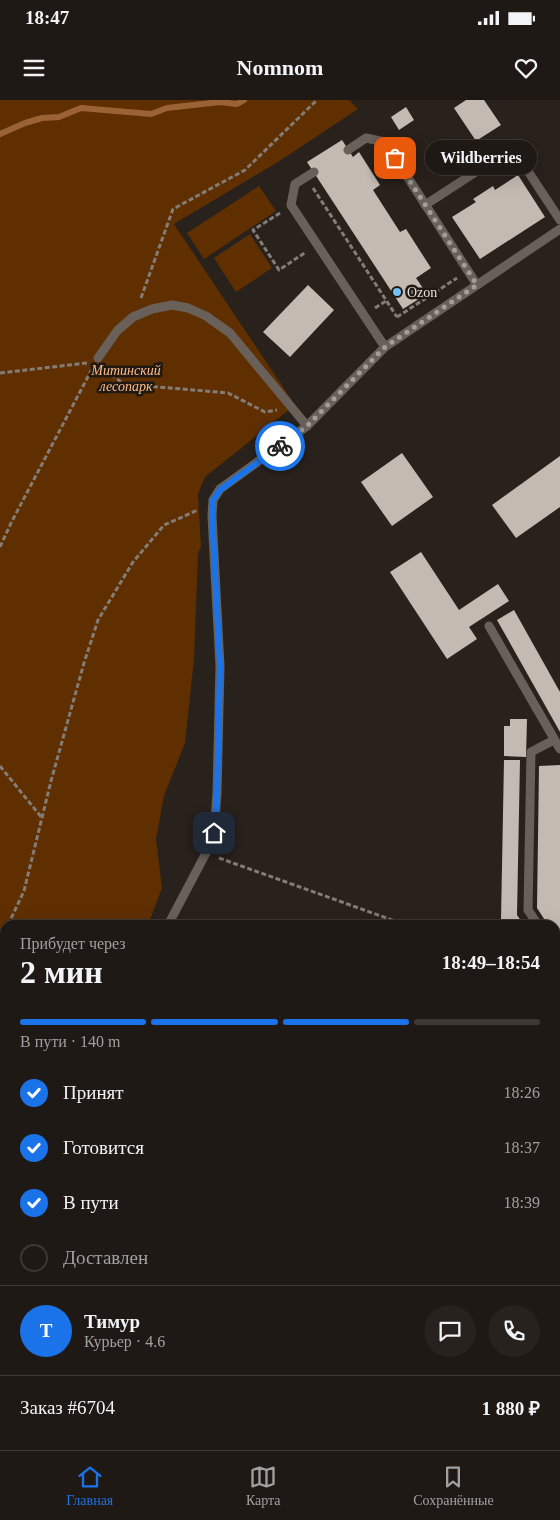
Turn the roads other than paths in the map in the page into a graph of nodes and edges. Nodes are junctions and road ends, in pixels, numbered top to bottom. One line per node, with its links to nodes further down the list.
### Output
1 (348, 150): 3 (lane)
2 (310, 174): 7 (lane)
3 (425, 205): 4 (lane); 6 (lane)
4 (560, 220)
5 (560, 229): 6 (lane)
6 (477, 285): 7 (lane)
7 (385, 347): 9 (lane)
8 (97, 360): 9 (lane)
9 (307, 426): 13 (lane)
10 (489, 626): 11 (lane)
11 (554, 740): 12 (lane); 14 (lane)
12 (560, 749)
13 (171, 920)
14 (535, 920)

